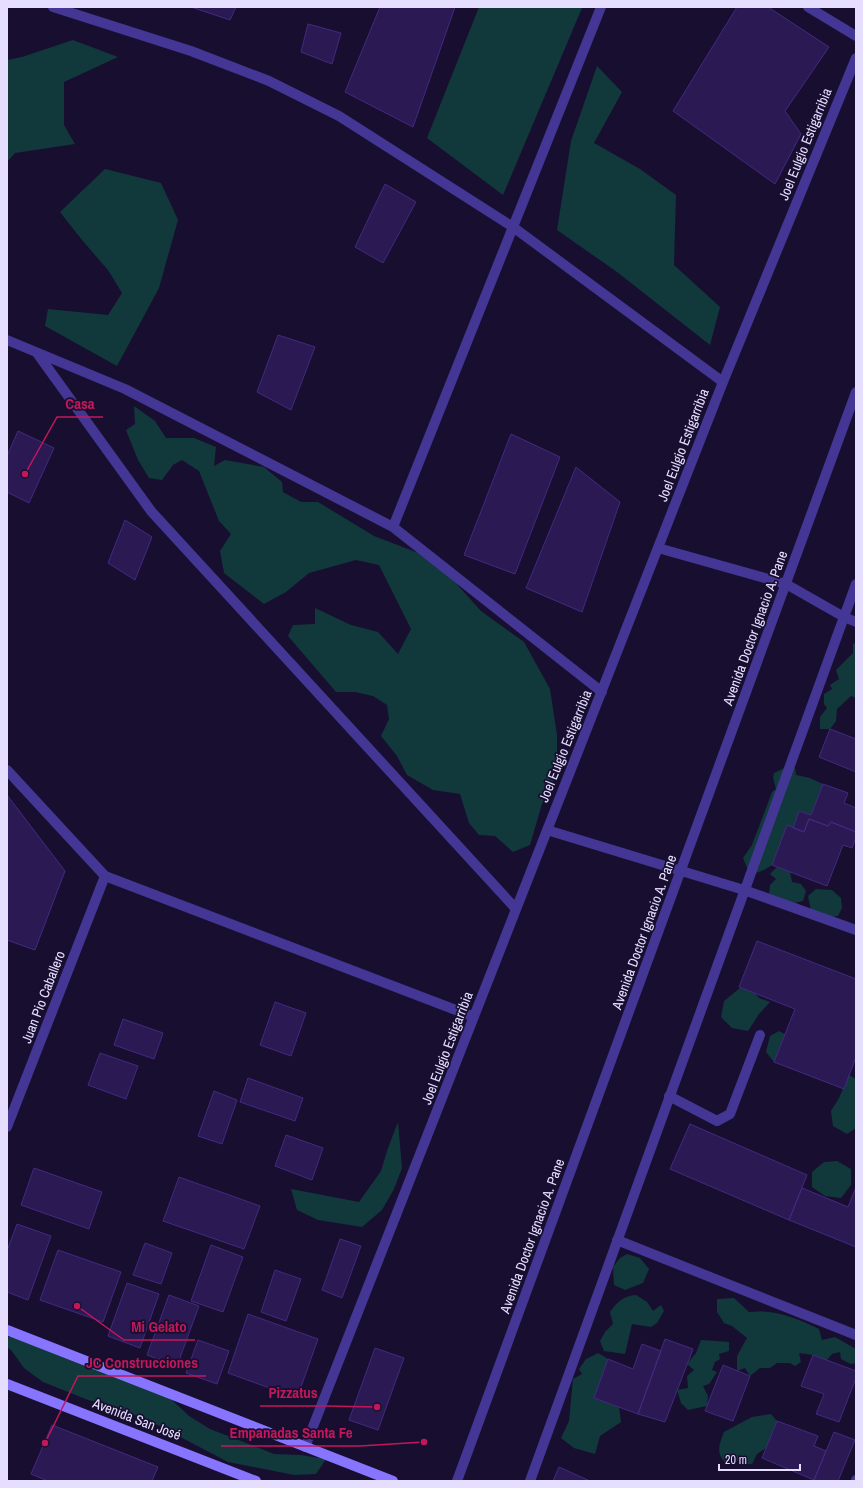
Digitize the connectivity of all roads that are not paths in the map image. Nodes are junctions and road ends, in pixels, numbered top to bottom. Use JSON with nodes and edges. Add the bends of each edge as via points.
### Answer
{"nodes":[{"id":1,"x":53,"y":7,"type":"edge"},
{"id":2,"x":601,"y":7,"type":"edge"},
{"id":3,"x":808,"y":7,"type":"edge"},
{"id":4,"x":856,"y":36,"type":"edge"},
{"id":5,"x":856,"y":58,"type":"edge"},
{"id":6,"x":513,"y":227,"type":"junction"},
{"id":7,"x":7,"y":340,"type":"edge"},
{"id":8,"x":37,"y":353,"type":"junction"},
{"id":9,"x":723,"y":382,"type":"junction"},
{"id":10,"x":856,"y":392,"type":"edge"},
{"id":11,"x":393,"y":527,"type":"junction"},
{"id":12,"x":658,"y":548,"type":"junction"},
{"id":13,"x":786,"y":584,"type":"junction"},
{"id":14,"x":856,"y":584,"type":"edge"},
{"id":15,"x":844,"y":617,"type":"junction"},
{"id":16,"x":856,"y":622,"type":"edge"},
{"id":17,"x":602,"y":692,"type":"junction"},
{"id":18,"x":7,"y":770,"type":"edge"},
{"id":19,"x":547,"y":830,"type":"junction"},
{"id":20,"x":681,"y":870,"type":"junction"},
{"id":21,"x":105,"y":876,"type":"junction"},
{"id":22,"x":744,"y":890,"type":"junction"},
{"id":23,"x":516,"y":909,"type":"junction"},
{"id":24,"x":856,"y":930,"type":"edge"},
{"id":25,"x":474,"y":1017,"type":"junction"},
{"id":26,"x":760,"y":1035,"type":"dead end"},
{"id":27,"x":669,"y":1096,"type":"junction"},
{"id":28,"x":7,"y":1127,"type":"edge"},
{"id":29,"x":617,"y":1240,"type":"junction"},
{"id":30,"x":7,"y":1330,"type":"edge"},
{"id":31,"x":856,"y":1335,"type":"edge"},
{"id":32,"x":7,"y":1384,"type":"edge"},
{"id":33,"x":305,"y":1447,"type":"junction"},
{"id":34,"x":256,"y":1481,"type":"edge"},
{"id":35,"x":393,"y":1481,"type":"edge"},
{"id":36,"x":457,"y":1481,"type":"edge"},
{"id":37,"x":530,"y":1481,"type":"edge"}],
"edges":[{"from":1,"to":6,"type":"street","via":[[191,51],[269,81],[339,116]]},
{"from":2,"to":6,"type":"street"},
{"from":3,"to":4,"type":"street"},
{"from":5,"to":9,"type":"street","name":"Joel Eulgio Estigarribia"},
{"from":6,"to":9,"type":"street"},
{"from":6,"to":11,"type":"street"},
{"from":7,"to":8,"type":"street"},
{"from":8,"to":11,"type":"street","via":[[125,389]]},
{"from":8,"to":23,"type":"street","via":[[151,511]]},
{"from":9,"to":12,"type":"street","name":"Joel Eulgio Estigarribia"},
{"from":10,"to":13,"type":"street","name":"Avenida Doctor Ignacio A. Pane"},
{"from":11,"to":17,"type":"street"},
{"from":12,"to":13,"type":"street"},
{"from":12,"to":17,"type":"street","name":"Joel Eulgio Estigarribia"},
{"from":13,"to":15,"type":"street"},
{"from":13,"to":20,"type":"street","name":"Avenida Doctor Ignacio A. Pane"},
{"from":14,"to":15,"type":"street"},
{"from":15,"to":16,"type":"street"},
{"from":15,"to":22,"type":"street"},
{"from":17,"to":19,"type":"street","name":"Joel Eulgio Estigarribia"},
{"from":18,"to":21,"type":"street"},
{"from":19,"to":20,"type":"street"},
{"from":19,"to":23,"type":"street","name":"Joel Eulgio Estigarribia"},
{"from":20,"to":22,"type":"street"},
{"from":20,"to":36,"type":"street","name":"Avenida Doctor Ignacio A. Pane"},
{"from":21,"to":25,"type":"street"},
{"from":21,"to":28,"type":"street","name":"Juan Pio Caballero"},
{"from":22,"to":24,"type":"street"},
{"from":22,"to":27,"type":"street"},
{"from":23,"to":25,"type":"street","name":"Joel Eulgio Estigarribia"},
{"from":25,"to":33,"type":"street","name":"Joel Eulgio Estigarribia"},
{"from":26,"to":27,"type":"street","via":[[730,1114],[717,1121]]},
{"from":27,"to":29,"type":"street"},
{"from":29,"to":31,"type":"street"},
{"from":29,"to":37,"type":"street"},
{"from":30,"to":33,"type":"street"},
{"from":32,"to":34,"type":"street","name":"Avenida San José"},
{"from":33,"to":35,"type":"street"}]}
